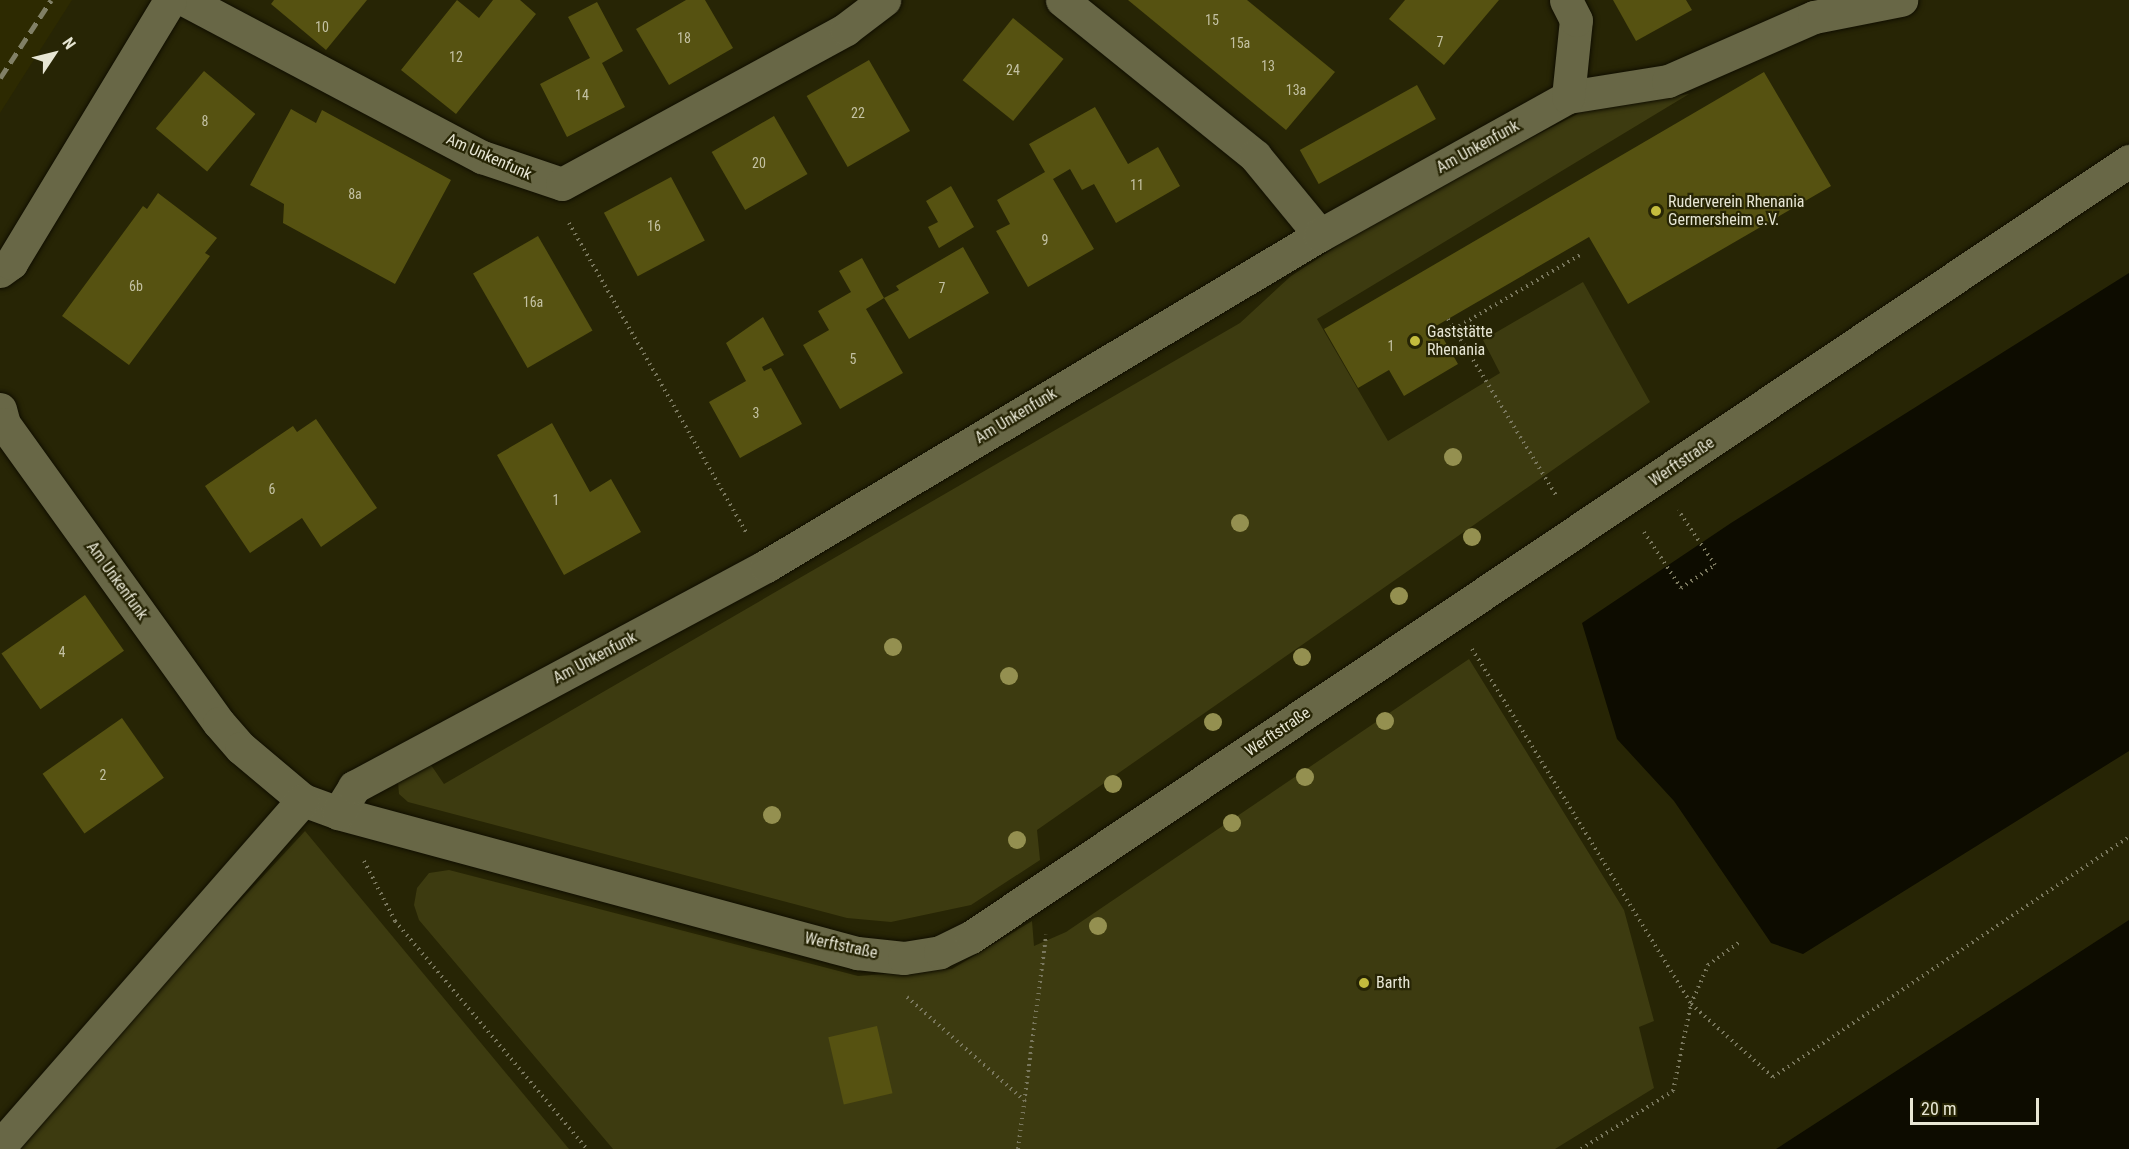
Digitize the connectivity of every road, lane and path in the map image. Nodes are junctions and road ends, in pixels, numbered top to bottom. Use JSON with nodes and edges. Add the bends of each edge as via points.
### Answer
{"nodes":[{"id":1,"x":170,"y":0,"type":"edge"},
{"id":2,"x":185,"y":0,"type":"edge"},
{"id":3,"x":884,"y":0,"type":"edge"},
{"id":4,"x":1062,"y":0,"type":"edge"},
{"id":5,"x":1901,"y":0,"type":"edge"},
{"id":6,"x":1571,"y":10,"type":"edge"},
{"id":7,"x":1568,"y":97,"type":"junction"},
{"id":8,"x":2129,"y":161,"type":"edge"},
{"id":9,"x":562,"y":184,"type":"junction"},
{"id":10,"x":1320,"y":235,"type":"junction"},
{"id":11,"x":1582,"y":254,"type":"dead end"},
{"id":12,"x":0,"y":270,"type":"edge"},
{"id":13,"x":1448,"y":319,"type":"dead end"},
{"id":14,"x":1454,"y":329,"type":"junction"},
{"id":15,"x":0,"y":409,"type":"edge"},
{"id":16,"x":1676,"y":506,"type":"dead end"},
{"id":17,"x":1641,"y":528,"type":"dead end"},
{"id":18,"x":1578,"y":532,"type":"junction"},
{"id":19,"x":766,"y":566,"type":"junction"},
{"id":20,"x":1452,"y":617,"type":"junction"},
{"id":21,"x":303,"y":800,"type":"junction"},
{"id":22,"x":338,"y":813,"type":"junction"},
{"id":23,"x":2129,"y":837,"type":"edge"},
{"id":24,"x":1035,"y":894,"type":"junction"},
{"id":25,"x":1741,"y":941,"type":"dead end"},
{"id":26,"x":901,"y":992,"type":"dead end"},
{"id":27,"x":1691,"y":1004,"type":"junction"},
{"id":28,"x":1025,"y":1101,"type":"junction"},
{"id":29,"x":0,"y":1146,"type":"edge"},
{"id":30,"x":587,"y":1149,"type":"edge"},
{"id":31,"x":1018,"y":1149,"type":"edge"},
{"id":32,"x":1581,"y":1149,"type":"edge"}],
"edges":[{"from":1,"to":12,"type":"street","via":[[11,263]]},
{"from":2,"to":9,"type":"street","name":"Am Unkenfunk","via":[[482,157]]},
{"from":3,"to":9,"type":"street","via":[[846,29]]},
{"from":4,"to":10,"type":"street","via":[[1255,156]]},
{"from":5,"to":7,"type":"street","via":[[1814,17],[1668,81]]},
{"from":6,"to":7,"type":"street"},
{"from":7,"to":10,"type":"street","name":"Am Unkenfunk"},
{"from":8,"to":18,"type":"street","name":"Werftstraße"},
{"from":9,"to":19,"type":"path","via":[[560,208]]},
{"from":10,"to":19,"type":"street","name":"Am Unkenfunk"},
{"from":11,"to":14,"type":"path"},
{"from":13,"to":14,"type":"path"},
{"from":14,"to":18,"type":"path"},
{"from":15,"to":21,"type":"street","name":"Am Unkenfunk","via":[[4,424],[219,723],[241,748]]},
{"from":16,"to":17,"type":"path","via":[[1715,565],[1681,588]]},
{"from":18,"to":20,"type":"street","name":"Werftstraße"},
{"from":19,"to":22,"type":"street","name":"Am Unkenfunk","via":[[354,787]]},
{"from":20,"to":24,"type":"street","name":"Werftstraße"},
{"from":20,"to":27,"type":"path"},
{"from":21,"to":22,"type":"street","name":"Am Unkenfunk"},
{"from":21,"to":29,"type":"street"},
{"from":22,"to":24,"type":"street","name":"Werftstraße","via":[[869,954],[904,958],[940,952],[972,937]]},
{"from":22,"to":30,"type":"path","via":[[395,921]]},
{"from":23,"to":27,"type":"path","via":[[1773,1077]]},
{"from":24,"to":28,"type":"path","via":[[1048,923]]},
{"from":25,"to":27,"type":"path","via":[[1708,965]]},
{"from":26,"to":28,"type":"path"},
{"from":27,"to":32,"type":"path","via":[[1672,1091]]},
{"from":28,"to":31,"type":"path"}]}
